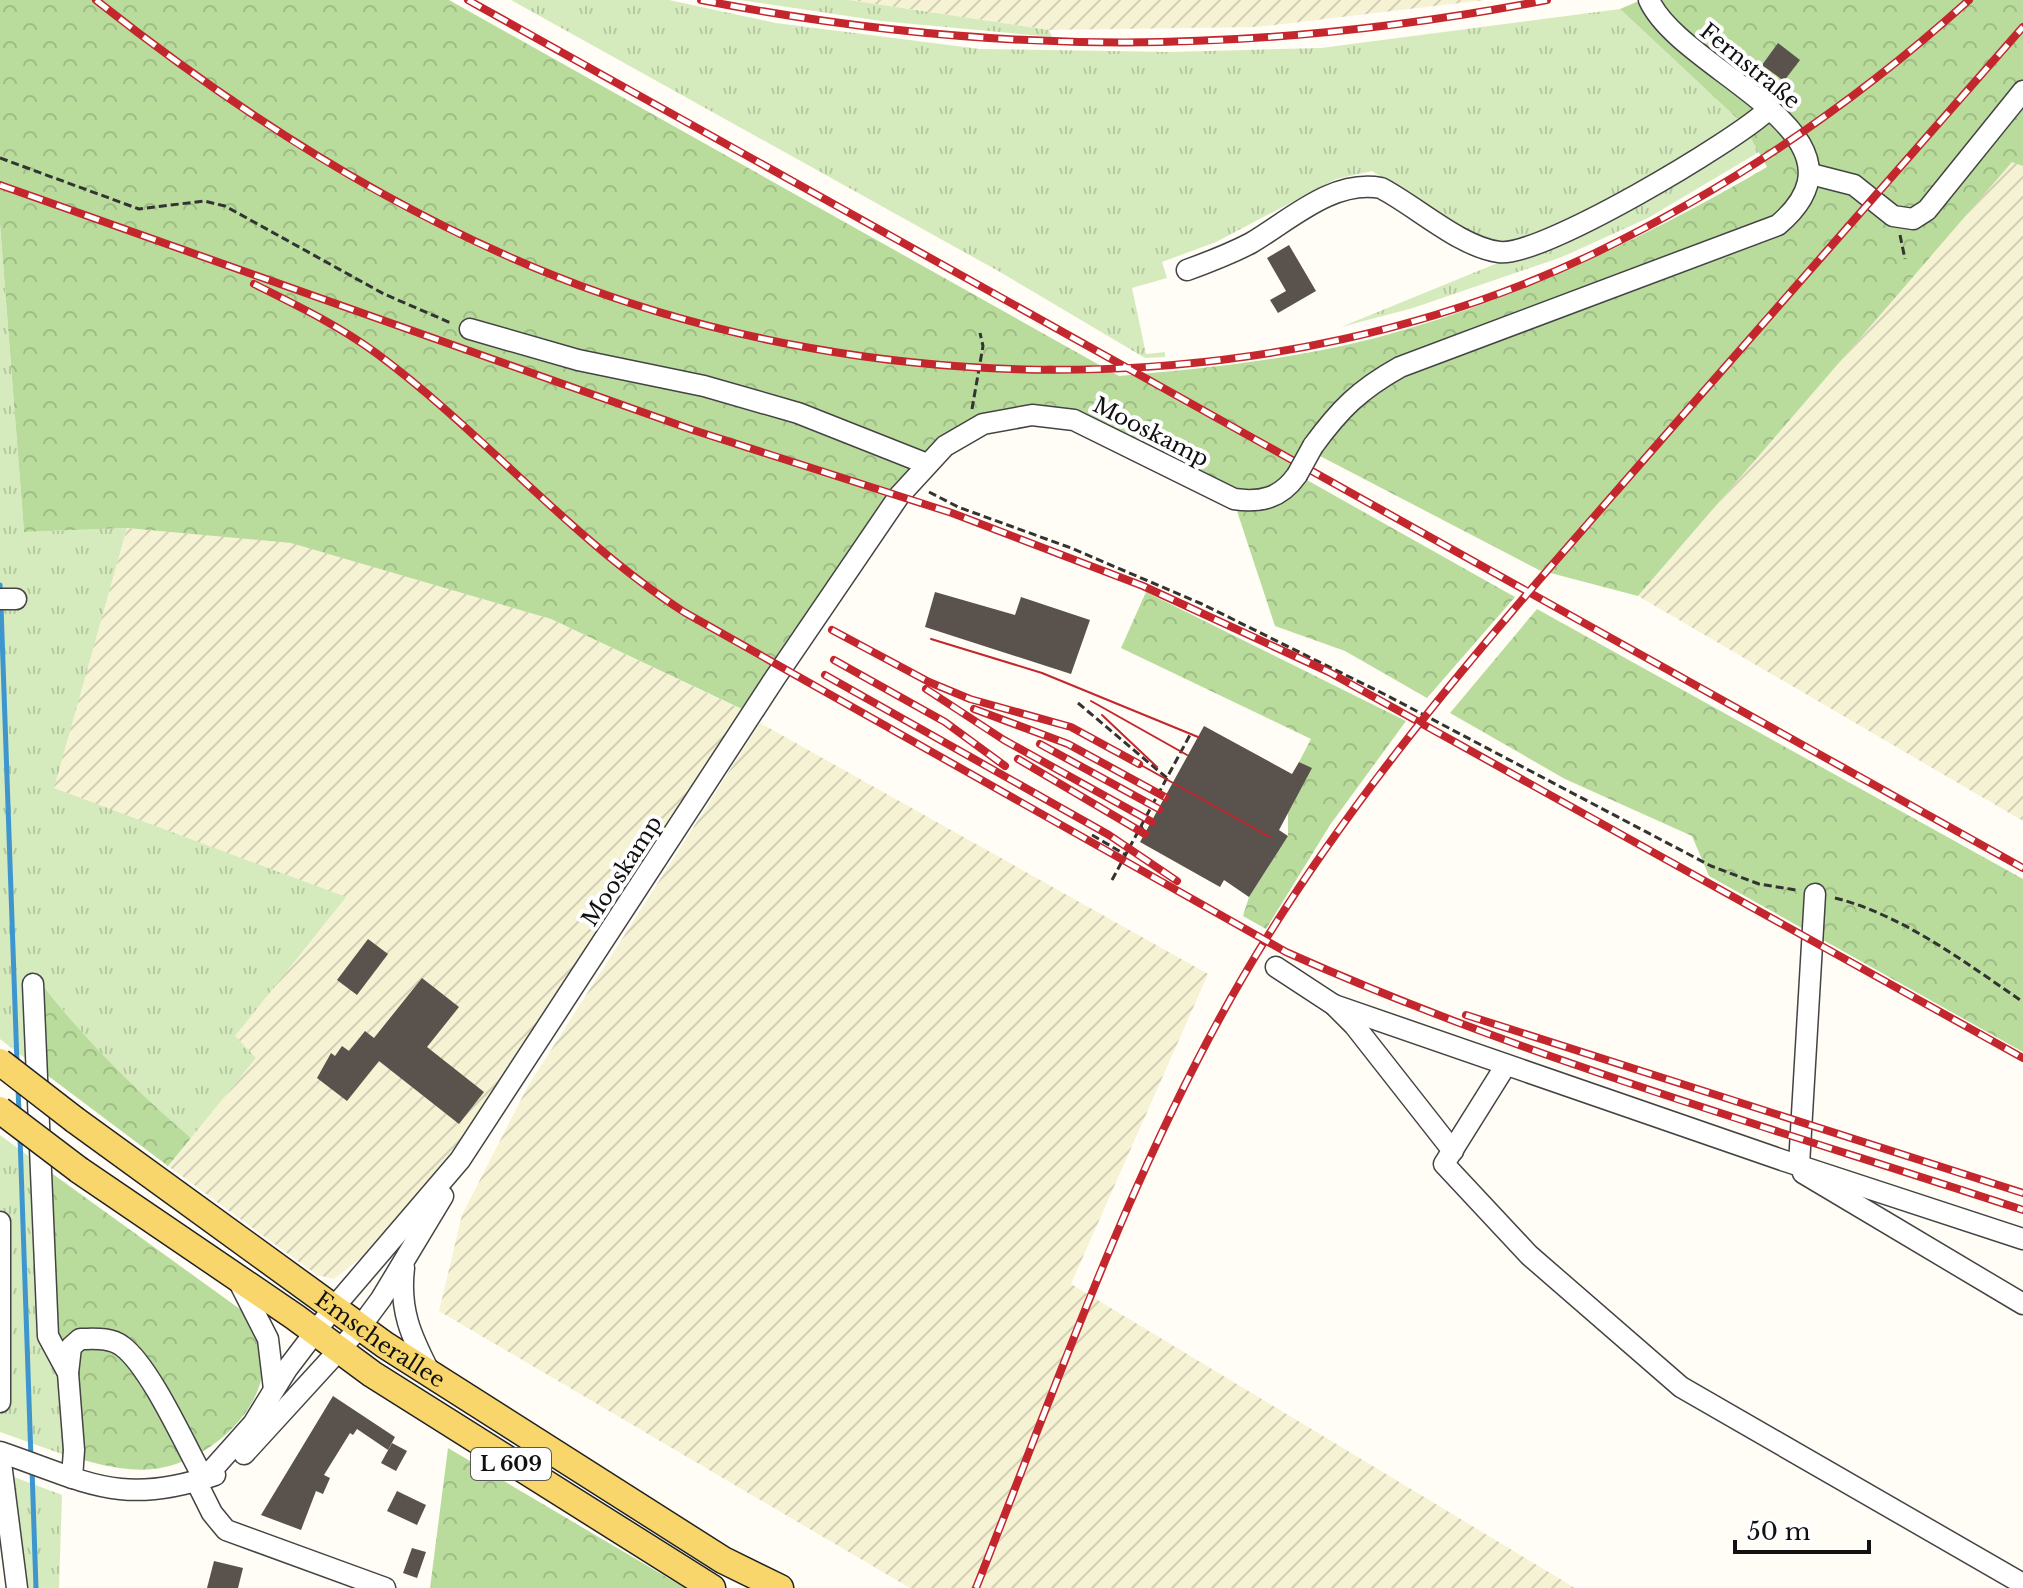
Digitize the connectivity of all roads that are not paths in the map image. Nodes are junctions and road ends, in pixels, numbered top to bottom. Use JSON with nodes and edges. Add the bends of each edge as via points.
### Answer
{"nodes":[{"id":1,"x":1649,"y":0,"type":"edge"},
{"id":2,"x":2023,"y":91,"type":"edge"},
{"id":3,"x":1769,"y":109,"type":"junction"},
{"id":4,"x":1811,"y":174,"type":"junction"},
{"id":5,"x":1187,"y":270,"type":"dead end"},
{"id":6,"x":470,"y":329,"type":"road end"},
{"id":7,"x":927,"y":464,"type":"junction"},
{"id":8,"x":1815,"y":894,"type":"road end"},
{"id":9,"x":1276,"y":967,"type":"dead end"},
{"id":10,"x":33,"y":984,"type":"dead end"},
{"id":11,"x":1334,"y":1005,"type":"junction"},
{"id":12,"x":0,"y":1062,"type":"edge"},
{"id":13,"x":1506,"y":1065,"type":"junction"},
{"id":14,"x":0,"y":1110,"type":"edge"},
{"id":15,"x":1453,"y":1151,"type":"junction"},
{"id":16,"x":1792,"y":1163,"type":"junction"},
{"id":17,"x":455,"y":1167,"type":"junction"},
{"id":18,"x":0,"y":1222,"type":"edge"},
{"id":19,"x":2023,"y":1239,"type":"edge"},
{"id":20,"x":405,"y":1262,"type":"junction"},
{"id":21,"x":235,"y":1275,"type":"junction"},
{"id":22,"x":2023,"y":1304,"type":"edge"},
{"id":23,"x":335,"y":1306,"type":"junction"},
{"id":24,"x":361,"y":1326,"type":"junction"},
{"id":25,"x":315,"y":1332,"type":"junction"},
{"id":26,"x":340,"y":1350,"type":"junction"},
{"id":27,"x":68,"y":1373,"type":"junction"},
{"id":28,"x":430,"y":1373,"type":"junction"},
{"id":29,"x":274,"y":1389,"type":"junction"},
{"id":30,"x":0,"y":1402,"type":"edge"},
{"id":31,"x":5,"y":1455,"type":"edge"},
{"id":32,"x":69,"y":1477,"type":"junction"},
{"id":33,"x":200,"y":1481,"type":"junction"},
{"id":34,"x":2023,"y":1584,"type":"edge"},
{"id":35,"x":17,"y":1588,"type":"edge"},
{"id":36,"x":385,"y":1588,"type":"edge"},
{"id":37,"x":712,"y":1588,"type":"edge"},
{"id":38,"x":780,"y":1588,"type":"edge"}],
"edges":[{"from":1,"to":3,"type":"street","name":"Fernstraße","via":[[1678,39]]},
{"from":2,"to":4,"type":"street","via":[[1927,210],[1913,219],[1893,216],[1854,185]]},
{"from":3,"to":4,"type":"street","name":"Fernstraße","via":[[1800,141]]},
{"from":3,"to":5,"type":"street","via":[[1717,149],[1616,206],[1501,253],[1475,244],[1381,188],[1364,184],[1334,193],[1248,244]]},
{"from":4,"to":7,"type":"street","name":"Mooskamp","bridge":true,"via":[[1803,199],[1778,225],[1400,367],[1366,386],[1274,497],[1234,499],[1074,420],[1032,415],[983,424],[945,446]]},
{"from":6,"to":7,"type":"street","via":[[784,409]]},
{"from":7,"to":17,"type":"street","name":"Mooskamp","via":[[775,678]]},
{"from":8,"to":16,"type":"street"},
{"from":9,"to":11,"type":"street"},
{"from":10,"to":27,"type":"street","via":[[48,1336]]},
{"from":11,"to":13,"type":"street"},
{"from":11,"to":15,"type":"street"},
{"from":12,"to":23,"type":"main road","name":"Emscherallee","number":"L 609","bridge":true},
{"from":13,"to":15,"type":"street"},
{"from":13,"to":16,"type":"street"},
{"from":14,"to":21,"type":"main road","name":"Emscherallee","number":"L 609","bridge":true},
{"from":15,"to":34,"type":"street","via":[[1444,1164],[1529,1255],[1681,1387]]},
{"from":16,"to":19,"type":"street"},
{"from":16,"to":22,"type":"street","via":[[1823,1187]]},
{"from":17,"to":20,"type":"street","name":"Mooskamp"},
{"from":17,"to":23,"type":"street","name":"Mooskamp"},
{"from":18,"to":30,"type":"street"},
{"from":20,"to":24,"type":"street","name":"Mooskamp"},
{"from":20,"to":28,"type":"street","via":[[402,1309]]},
{"from":21,"to":25,"type":"main road","name":"Emscherallee","number":"L 609"},
{"from":21,"to":29,"type":"street","via":[[268,1339]]},
{"from":23,"to":24,"type":"main road","name":"Emscherallee","number":"L 609"},
{"from":23,"to":25,"type":"street","name":"Mooskamp"},
{"from":24,"to":26,"type":"street","name":"Mooskamp"},
{"from":24,"to":28,"type":"main road","name":"Emscherallee","number":"L 609"},
{"from":25,"to":26,"type":"main road","name":"Emscherallee","number":"L 609"},
{"from":25,"to":29,"type":"street","name":"Mooskamp"},
{"from":26,"to":33,"type":"street","name":"Mooskamp","via":[[250,1449],[221,1473]]},
{"from":26,"to":37,"type":"main road","name":"Emscherallee","number":"L 609"},
{"from":27,"to":32,"type":"street","via":[[74,1450]]},
{"from":27,"to":33,"type":"street","via":[[71,1347],[80,1339],[105,1339],[122,1346],[159,1397]]},
{"from":28,"to":38,"type":"main road","name":"Emscherallee","number":"L 609","via":[[723,1560]]},
{"from":29,"to":33,"type":"street","name":"Mooskamp","via":[[239,1443]]},
{"from":31,"to":32,"type":"street","name":"Mooskamp"},
{"from":31,"to":35,"type":"street"},
{"from":32,"to":33,"type":"street","name":"Mooskamp","via":[[129,1492]]},
{"from":33,"to":36,"type":"street","via":[[212,1513],[226,1530]]}]}
